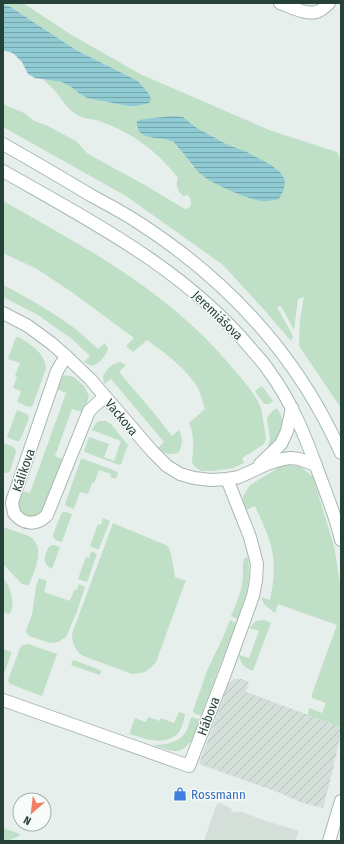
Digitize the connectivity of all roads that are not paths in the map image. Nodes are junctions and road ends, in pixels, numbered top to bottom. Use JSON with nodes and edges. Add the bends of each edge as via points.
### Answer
{"nodes":[{"id":1,"x":280,"y":3,"type":"edge"},
{"id":2,"x":329,"y":3,"type":"edge"},
{"id":3,"x":3,"y":144,"type":"edge"},
{"id":4,"x":3,"y":171,"type":"edge"},
{"id":5,"x":3,"y":313,"type":"edge"},
{"id":6,"x":66,"y":356,"type":"junction"},
{"id":7,"x":105,"y":396,"type":"junction"},
{"id":8,"x":292,"y":408,"type":"junction"},
{"id":9,"x":341,"y":453,"type":"edge"},
{"id":10,"x":316,"y":465,"type":"junction"},
{"id":11,"x":255,"y":469,"type":"junction"},
{"id":12,"x":227,"y":479,"type":"junction"},
{"id":13,"x":341,"y":540,"type":"edge"},
{"id":14,"x":3,"y":700,"type":"edge"},
{"id":15,"x":341,"y":801,"type":"edge"},
{"id":16,"x":329,"y":841,"type":"edge"}],
"edges":[{"from":1,"to":2,"type":"street","via":[[314,13],[323,10]]},
{"from":3,"to":9,"type":"street","name":"Jeremiášova","via":[[136,221],[184,254],[226,290],[264,330],[293,367],[320,410]]},
{"from":4,"to":8,"type":"street","name":"Jeremiášova","via":[[146,255],[186,284],[230,324],[248,345],[269,370]]},
{"from":5,"to":6,"type":"street","name":"Vackova","via":[[28,326]]},
{"from":6,"to":7,"type":"street","name":"Vackova"},
{"from":6,"to":7,"type":"street","name":"Kálikova","via":[[57,371],[13,499],[14,513],[21,520],[31,523],[41,521],[47,515],[89,411]]},
{"from":7,"to":12,"type":"street","name":"Vackova","via":[[167,466],[180,474],[194,478]]},
{"from":8,"to":10,"type":"street","name":"Jeremiášova"},
{"from":8,"to":11,"type":"street","name":"Vackova","via":[[281,444]]},
{"from":10,"to":11,"type":"street","name":"Vackova","via":[[299,459],[283,458]]},
{"from":10,"to":13,"type":"street","name":"Jeremiášova"},
{"from":11,"to":12,"type":"street","name":"Vackova","via":[[239,477]]},
{"from":12,"to":14,"type":"street","name":"Hábova","via":[[250,537],[257,564],[256,580],[253,596],[189,766]]},
{"from":15,"to":16,"type":"street"}]}
